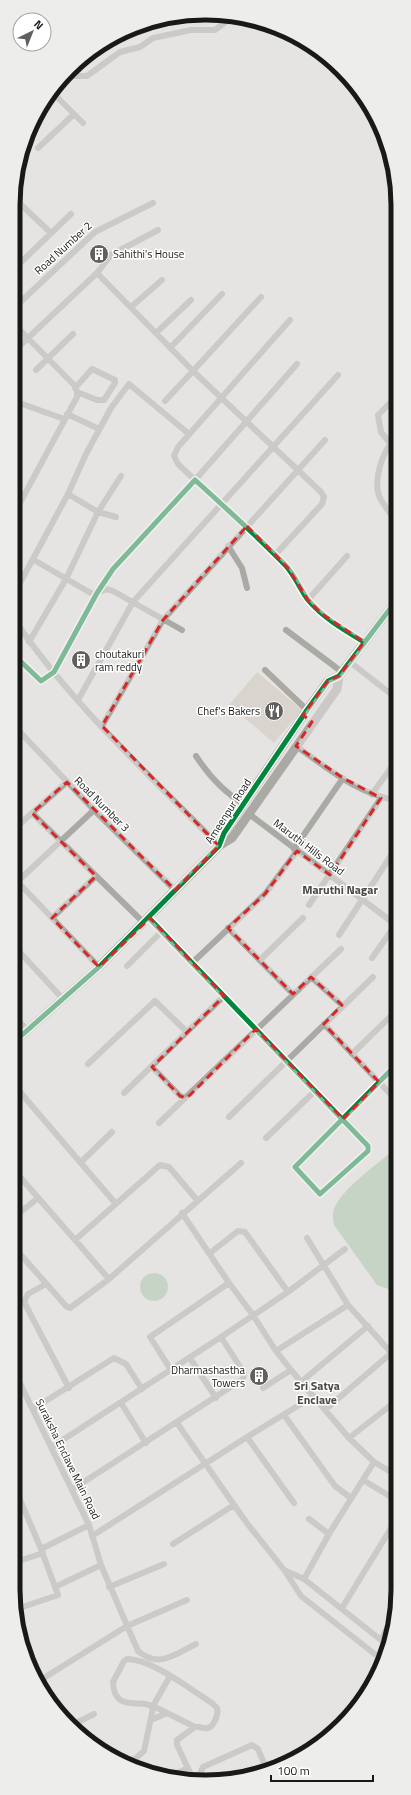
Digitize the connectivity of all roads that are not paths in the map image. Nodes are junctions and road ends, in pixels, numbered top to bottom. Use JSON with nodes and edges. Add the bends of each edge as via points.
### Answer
{"nodes":[{"id":1,"x":227,"y":21,"type":"edge"},
{"id":2,"x":72,"y":76,"type":"edge"},
{"id":3,"x":55,"y":97,"type":"edge"},
{"id":4,"x":74,"y":114,"type":"junction"},
{"id":5,"x":83,"y":123,"type":"dead end"},
{"id":6,"x":38,"y":148,"type":"dead end"},
{"id":7,"x":153,"y":203,"type":"dead end"},
{"id":8,"x":20,"y":204,"type":"edge"},
{"id":9,"x":71,"y":214,"type":"dead end"},
{"id":10,"x":158,"y":230,"type":"dead end"},
{"id":11,"x":51,"y":234,"type":"junction"},
{"id":12,"x":20,"y":263,"type":"edge"},
{"id":13,"x":97,"y":272,"type":"junction"},
{"id":14,"x":162,"y":280,"type":"dead end"},
{"id":15,"x":222,"y":294,"type":"dead end"},
{"id":16,"x":261,"y":297,"type":"dead end"},
{"id":17,"x":192,"y":300,"type":"dead end"},
{"id":18,"x":20,"y":301,"type":"edge"},
{"id":19,"x":131,"y":307,"type":"junction"},
{"id":20,"x":290,"y":320,"type":"dead end"},
{"id":21,"x":20,"y":331,"type":"edge"},
{"id":22,"x":157,"y":332,"type":"junction"},
{"id":23,"x":73,"y":334,"type":"dead end"},
{"id":24,"x":27,"y":338,"type":"junction"},
{"id":25,"x":20,"y":345,"type":"edge"},
{"id":26,"x":170,"y":348,"type":"junction"},
{"id":27,"x":47,"y":359,"type":"junction"},
{"id":28,"x":297,"y":364,"type":"dead end"},
{"id":29,"x":36,"y":370,"type":"dead end"},
{"id":30,"x":193,"y":371,"type":"junction"},
{"id":31,"x":338,"y":375,"type":"dead end"},
{"id":32,"x":76,"y":390,"type":"junction"},
{"id":33,"x":221,"y":398,"type":"junction"},
{"id":34,"x":165,"y":401,"type":"dead end"},
{"id":35,"x":391,"y":402,"type":"edge"},
{"id":36,"x":20,"y":403,"type":"edge"},
{"id":37,"x":66,"y":416,"type":"junction"},
{"id":38,"x":246,"y":422,"type":"junction"},
{"id":39,"x":99,"y":429,"type":"junction"},
{"id":40,"x":189,"y":434,"type":"junction"},
{"id":41,"x":325,"y":440,"type":"dead end"},
{"id":42,"x":390,"y":443,"type":"joint"},
{"id":43,"x":274,"y":447,"type":"junction"},
{"id":44,"x":298,"y":469,"type":"junction"},
{"id":45,"x":121,"y":476,"type":"dead end"},
{"id":46,"x":194,"y":480,"type":"junction"},
{"id":47,"x":68,"y":494,"type":"junction"},
{"id":48,"x":20,"y":503,"type":"edge"},
{"id":49,"x":222,"y":504,"type":"junction"},
{"id":50,"x":98,"y":512,"type":"junction"},
{"id":51,"x":391,"y":516,"type":"edge"},
{"id":52,"x":116,"y":517,"type":"dead end"},
{"id":53,"x":247,"y":526,"type":"junction"},
{"id":54,"x":228,"y":546,"type":"junction"},
{"id":55,"x":275,"y":555,"type":"junction"},
{"id":56,"x":347,"y":556,"type":"dead end"},
{"id":57,"x":34,"y":560,"type":"junction"},
{"id":58,"x":66,"y":579,"type":"junction"},
{"id":59,"x":20,"y":584,"type":"edge"},
{"id":60,"x":247,"y":588,"type":"dead end"},
{"id":61,"x":97,"y":593,"type":"junction"},
{"id":62,"x":308,"y":600,"type":"junction"},
{"id":63,"x":133,"y":602,"type":"junction"},
{"id":64,"x":391,"y":608,"type":"edge"},
{"id":65,"x":163,"y":620,"type":"junction"},
{"id":66,"x":20,"y":628,"type":"edge"},
{"id":67,"x":182,"y":630,"type":"dead end"},
{"id":68,"x":286,"y":630,"type":"dead end"},
{"id":69,"x":29,"y":642,"type":"junction"},
{"id":70,"x":364,"y":642,"type":"junction"},
{"id":71,"x":20,"y":661,"type":"edge"},
{"id":72,"x":350,"y":662,"type":"junction"},
{"id":73,"x":265,"y":670,"type":"dead end"},
{"id":74,"x":54,"y":672,"type":"junction"},
{"id":75,"x":341,"y":674,"type":"junction"},
{"id":76,"x":391,"y":694,"type":"edge"},
{"id":77,"x":78,"y":700,"type":"junction"},
{"id":78,"x":305,"y":713,"type":"junction"},
{"id":79,"x":312,"y":722,"type":"junction"},
{"id":80,"x":102,"y":726,"type":"junction"},
{"id":81,"x":20,"y":732,"type":"edge"},
{"id":82,"x":296,"y":746,"type":"junction"},
{"id":83,"x":196,"y":756,"type":"dead end"},
{"id":84,"x":391,"y":768,"type":"edge"},
{"id":85,"x":343,"y":778,"type":"junction"},
{"id":86,"x":67,"y":782,"type":"junction"},
{"id":87,"x":372,"y":794,"type":"junction"},
{"id":88,"x":381,"y":798,"type":"junction"},
{"id":89,"x":391,"y":799,"type":"edge"},
{"id":90,"x":244,"y":804,"type":"junction"},
{"id":91,"x":94,"y":810,"type":"junction"},
{"id":92,"x":32,"y":813,"type":"junction"},
{"id":93,"x":249,"y":814,"type":"junction"},
{"id":94,"x":20,"y":824,"type":"edge"},
{"id":95,"x":60,"y":841,"type":"junction"},
{"id":96,"x":219,"y":846,"type":"junction"},
{"id":97,"x":296,"y":850,"type":"junction"},
{"id":98,"x":391,"y":856,"type":"edge"},
{"id":99,"x":330,"y":875,"type":"junction"},
{"id":100,"x":20,"y":876,"type":"edge"},
{"id":101,"x":96,"y":876,"type":"junction"},
{"id":102,"x":20,"y":884,"type":"edge"},
{"id":103,"x":175,"y":890,"type":"junction"},
{"id":104,"x":362,"y":899,"type":"junction"},
{"id":105,"x":309,"y":905,"type":"dead end"},
{"id":106,"x":52,"y":918,"type":"junction"},
{"id":107,"x":303,"y":918,"type":"dead end"},
{"id":108,"x":391,"y":920,"type":"edge"},
{"id":109,"x":147,"y":921,"type":"junction"},
{"id":110,"x":228,"y":928,"type":"junction"},
{"id":111,"x":162,"y":931,"type":"junction"},
{"id":112,"x":391,"y":931,"type":"edge"},
{"id":113,"x":339,"y":935,"type":"dead end"},
{"id":114,"x":341,"y":949,"type":"dead end"},
{"id":115,"x":20,"y":952,"type":"edge"},
{"id":116,"x":372,"y":958,"type":"dead end"},
{"id":117,"x":260,"y":960,"type":"junction"},
{"id":118,"x":192,"y":963,"type":"junction"},
{"id":119,"x":127,"y":966,"type":"dead end"},
{"id":120,"x":99,"y":967,"type":"junction"},
{"id":121,"x":311,"y":977,"type":"junction"},
{"id":122,"x":373,"y":977,"type":"dead end"},
{"id":123,"x":293,"y":994,"type":"junction"},
{"id":124,"x":224,"y":996,"type":"junction"},
{"id":125,"x":63,"y":999,"type":"junction"},
{"id":126,"x":342,"y":1005,"type":"junction"},
{"id":127,"x":391,"y":1016,"type":"edge"},
{"id":128,"x":20,"y":1022,"type":"edge"},
{"id":129,"x":324,"y":1024,"type":"junction"},
{"id":130,"x":256,"y":1029,"type":"junction"},
{"id":131,"x":27,"y":1030,"type":"junction"},
{"id":132,"x":187,"y":1032,"type":"junction"},
{"id":133,"x":20,"y":1036,"type":"edge"},
{"id":134,"x":352,"y":1054,"type":"junction"},
{"id":135,"x":287,"y":1061,"type":"junction"},
{"id":136,"x":88,"y":1064,"type":"dead end"},
{"id":137,"x":152,"y":1067,"type":"junction"},
{"id":138,"x":391,"y":1071,"type":"edge"},
{"id":139,"x":379,"y":1082,"type":"junction"},
{"id":140,"x":316,"y":1091,"type":"junction"},
{"id":141,"x":20,"y":1092,"type":"edge"},
{"id":142,"x":124,"y":1093,"type":"dead end"},
{"id":143,"x":391,"y":1095,"type":"edge"},
{"id":144,"x":185,"y":1098,"type":"junction"},
{"id":145,"x":229,"y":1117,"type":"dead end"},
{"id":146,"x":343,"y":1120,"type":"junction"},
{"id":147,"x":160,"y":1123,"type":"dead end"},
{"id":148,"x":112,"y":1132,"type":"dead end"},
{"id":149,"x":266,"y":1138,"type":"dead end"},
{"id":150,"x":80,"y":1162,"type":"junction"},
{"id":151,"x":241,"y":1163,"type":"dead end"},
{"id":152,"x":20,"y":1177,"type":"edge"},
{"id":153,"x":38,"y":1198,"type":"junction"},
{"id":154,"x":197,"y":1200,"type":"junction"},
{"id":155,"x":116,"y":1204,"type":"junction"},
{"id":156,"x":20,"y":1212,"type":"edge"},
{"id":157,"x":182,"y":1213,"type":"junction"},
{"id":158,"x":307,"y":1238,"type":"dead end"},
{"id":159,"x":75,"y":1240,"type":"junction"},
{"id":160,"x":345,"y":1249,"type":"dead end"},
{"id":161,"x":210,"y":1253,"type":"junction"},
{"id":162,"x":20,"y":1254,"type":"edge"},
{"id":163,"x":323,"y":1264,"type":"junction"},
{"id":164,"x":109,"y":1279,"type":"junction"},
{"id":165,"x":229,"y":1283,"type":"junction"},
{"id":166,"x":46,"y":1284,"type":"junction"},
{"id":167,"x":288,"y":1292,"type":"junction"},
{"id":168,"x":20,"y":1300,"type":"edge"},
{"id":169,"x":24,"y":1302,"type":"junction"},
{"id":170,"x":348,"y":1305,"type":"junction"},
{"id":171,"x":253,"y":1315,"type":"junction"},
{"id":172,"x":368,"y":1326,"type":"junction"},
{"id":173,"x":221,"y":1337,"type":"junction"},
{"id":174,"x":391,"y":1349,"type":"edge"},
{"id":175,"x":276,"y":1351,"type":"junction"},
{"id":176,"x":391,"y":1356,"type":"edge"},
{"id":177,"x":190,"y":1358,"type":"junction"},
{"id":178,"x":171,"y":1370,"type":"junction"},
{"id":179,"x":291,"y":1370,"type":"junction"},
{"id":180,"x":301,"y":1382,"type":"junction"},
{"id":181,"x":20,"y":1383,"type":"edge"},
{"id":182,"x":69,"y":1388,"type":"junction"},
{"id":183,"x":263,"y":1388,"type":"dead end"},
{"id":184,"x":142,"y":1390,"type":"junction"},
{"id":185,"x":314,"y":1396,"type":"junction"},
{"id":186,"x":216,"y":1398,"type":"junction"},
{"id":187,"x":121,"y":1403,"type":"junction"},
{"id":188,"x":391,"y":1405,"type":"edge"},
{"id":189,"x":33,"y":1408,"type":"junction"},
{"id":190,"x":326,"y":1409,"type":"junction"},
{"id":191,"x":284,"y":1415,"type":"junction"},
{"id":192,"x":176,"y":1423,"type":"junction"},
{"id":193,"x":247,"y":1436,"type":"junction"},
{"id":194,"x":349,"y":1438,"type":"junction"},
{"id":195,"x":146,"y":1443,"type":"junction"},
{"id":196,"x":52,"y":1446,"type":"junction"},
{"id":197,"x":374,"y":1462,"type":"junction"},
{"id":198,"x":204,"y":1464,"type":"junction"},
{"id":199,"x":391,"y":1472,"type":"edge"},
{"id":200,"x":363,"y":1480,"type":"junction"},
{"id":201,"x":73,"y":1489,"type":"junction"},
{"id":202,"x":391,"y":1497,"type":"edge"},
{"id":203,"x":351,"y":1498,"type":"junction"},
{"id":204,"x":20,"y":1499,"type":"edge"},
{"id":205,"x":294,"y":1503,"type":"dead end"},
{"id":206,"x":234,"y":1505,"type":"junction"},
{"id":207,"x":309,"y":1519,"type":"dead end"},
{"id":208,"x":89,"y":1525,"type":"junction"},
{"id":209,"x":391,"y":1528,"type":"edge"},
{"id":210,"x":329,"y":1534,"type":"junction"},
{"id":211,"x":92,"y":1536,"type":"junction"},
{"id":212,"x":173,"y":1544,"type":"dead end"},
{"id":213,"x":42,"y":1551,"type":"junction"},
{"id":214,"x":20,"y":1560,"type":"edge"},
{"id":215,"x":164,"y":1564,"type":"dead end"},
{"id":216,"x":101,"y":1566,"type":"junction"},
{"id":217,"x":285,"y":1571,"type":"junction"},
{"id":218,"x":304,"y":1579,"type":"junction"},
{"id":219,"x":109,"y":1586,"type":"junction"},
{"id":220,"x":55,"y":1587,"type":"junction"},
{"id":221,"x":187,"y":1600,"type":"dead end"},
{"id":222,"x":342,"y":1608,"type":"junction"},
{"id":223,"x":21,"y":1609,"type":"edge"},
{"id":224,"x":127,"y":1626,"type":"junction"},
{"id":225,"x":386,"y":1630,"type":"edge"},
{"id":226,"x":381,"y":1640,"type":"junction"},
{"id":227,"x":384,"y":1642,"type":"edge"},
{"id":228,"x":196,"y":1644,"type":"dead end"},
{"id":229,"x":378,"y":1656,"type":"edge"},
{"id":230,"x":159,"y":1661,"type":"junction"},
{"id":231,"x":155,"y":1668,"type":"junction"},
{"id":232,"x":170,"y":1676,"type":"junction"},
{"id":233,"x":43,"y":1679,"type":"edge"},
{"id":234,"x":153,"y":1706,"type":"junction"},
{"id":235,"x":166,"y":1713,"type":"junction"},
{"id":236,"x":94,"y":1714,"type":"dead end"},
{"id":237,"x":151,"y":1720,"type":"junction"},
{"id":238,"x":76,"y":1723,"type":"edge"},
{"id":239,"x":195,"y":1727,"type":"junction"},
{"id":240,"x":136,"y":1758,"type":"junction"},
{"id":241,"x":132,"y":1760,"type":"edge"},
{"id":242,"x":137,"y":1762,"type":"edge"},
{"id":243,"x":265,"y":1765,"type":"edge"},
{"id":244,"x":188,"y":1768,"type":"junction"},
{"id":245,"x":178,"y":1773,"type":"edge"},
{"id":246,"x":191,"y":1775,"type":"edge"},
{"id":247,"x":203,"y":1775,"type":"edge"}],
"edges":[{"from":1,"to":2,"type":"street","via":[[215,30],[190,30],[153,38],[140,47],[120,52],[87,76]]},
{"from":3,"to":4,"type":"street"},
{"from":4,"to":5,"type":"street"},
{"from":4,"to":6,"type":"street"},
{"from":7,"to":18,"type":"street","name":"Road Number 2","via":[[94,232]]},
{"from":8,"to":11,"type":"street"},
{"from":9,"to":11,"type":"street"},
{"from":10,"to":13,"type":"street","via":[[111,255]]},
{"from":11,"to":12,"type":"street"},
{"from":13,"to":19,"type":"street"},
{"from":13,"to":24,"type":"street"},
{"from":14,"to":19,"type":"street"},
{"from":15,"to":26,"type":"street"},
{"from":16,"to":30,"type":"street"},
{"from":17,"to":22,"type":"street"},
{"from":19,"to":22,"type":"street"},
{"from":20,"to":33,"type":"street"},
{"from":21,"to":24,"type":"street"},
{"from":22,"to":26,"type":"street"},
{"from":23,"to":27,"type":"street"},
{"from":24,"to":25,"type":"street"},
{"from":24,"to":27,"type":"street"},
{"from":26,"to":30,"type":"street"},
{"from":27,"to":29,"type":"street"},
{"from":27,"to":32,"type":"street"},
{"from":28,"to":38,"type":"street"},
{"from":30,"to":33,"type":"street"},
{"from":30,"to":34,"type":"street"},
{"from":31,"to":43,"type":"street"},
{"from":32,"to":32,"type":"street","via":[[92,369],[115,380],[104,400],[97,400]]},
{"from":32,"to":37,"type":"street","via":[[77,397]]},
{"from":33,"to":38,"type":"street"},
{"from":33,"to":40,"type":"street"},
{"from":35,"to":42,"type":"street","via":[[378,415],[381,432]]},
{"from":36,"to":37,"type":"street"},
{"from":37,"to":39,"type":"street"},
{"from":37,"to":48,"type":"street"},
{"from":38,"to":43,"type":"street"},
{"from":38,"to":46,"type":"street"},
{"from":39,"to":40,"type":"street","via":[[129,384]]},
{"from":39,"to":47,"type":"street"},
{"from":40,"to":46,"type":"street","via":[[174,456],[178,464]]},
{"from":41,"to":44,"type":"street"},
{"from":42,"to":51,"type":"street","via":[[383,455],[378,487],[380,499]]},
{"from":43,"to":44,"type":"street"},
{"from":43,"to":49,"type":"street"},
{"from":44,"to":53,"type":"street"},
{"from":44,"to":55,"type":"street","via":[[324,497],[322,504]]},
{"from":45,"to":50,"type":"street"},
{"from":46,"to":49,"type":"street"},
{"from":46,"to":61,"type":"street","via":[[113,569]]},
{"from":47,"to":50,"type":"street"},
{"from":47,"to":57,"type":"street"},
{"from":49,"to":53,"type":"street"},
{"from":49,"to":63,"type":"street"},
{"from":50,"to":52,"type":"street"},
{"from":50,"to":58,"type":"street"},
{"from":53,"to":54,"type":"street"},
{"from":53,"to":55,"type":"street"},
{"from":54,"to":60,"type":"street","via":[[242,568]]},
{"from":54,"to":65,"type":"street"},
{"from":55,"to":62,"type":"street","via":[[288,568]]},
{"from":56,"to":62,"type":"street"},
{"from":57,"to":58,"type":"street"},
{"from":57,"to":59,"type":"street"},
{"from":58,"to":61,"type":"street","via":[[89,592]]},
{"from":58,"to":69,"type":"street"},
{"from":61,"to":63,"type":"street","via":[[106,589]]},
{"from":61,"to":74,"type":"street"},
{"from":62,"to":70,"type":"street","via":[[342,630]]},
{"from":63,"to":65,"type":"street"},
{"from":63,"to":77,"type":"street"},
{"from":64,"to":70,"type":"street","name":"Ameenpur Road"},
{"from":65,"to":67,"type":"street"},
{"from":65,"to":80,"type":"street"},
{"from":66,"to":69,"type":"street"},
{"from":68,"to":75,"type":"street"},
{"from":69,"to":74,"type":"street"},
{"from":70,"to":72,"type":"street","name":"Ameenpur Road"},
{"from":71,"to":74,"type":"street","via":[[41,682]]},
{"from":72,"to":75,"type":"street","name":"Ameenpur Road"},
{"from":72,"to":76,"type":"street"},
{"from":73,"to":78,"type":"street"},
{"from":74,"to":77,"type":"street"},
{"from":75,"to":78,"type":"street","name":"Ameenpur Road","via":[[328,681]]},
{"from":75,"to":79,"type":"street","via":[[337,689]]},
{"from":77,"to":80,"type":"street"},
{"from":78,"to":79,"type":"street"},
{"from":78,"to":90,"type":"street","name":"Ameenpur Road"},
{"from":79,"to":82,"type":"street"},
{"from":80,"to":96,"type":"street"},
{"from":81,"to":86,"type":"street","name":"Road Number 3"},
{"from":82,"to":85,"type":"street"},
{"from":82,"to":93,"type":"street"},
{"from":83,"to":90,"type":"street","via":[[215,782],[230,796]]},
{"from":84,"to":87,"type":"street"},
{"from":85,"to":87,"type":"street"},
{"from":85,"to":97,"type":"street"},
{"from":86,"to":91,"type":"street","name":"Road Number 3"},
{"from":86,"to":92,"type":"street"},
{"from":87,"to":88,"type":"street"},
{"from":88,"to":89,"type":"street"},
{"from":88,"to":99,"type":"street"},
{"from":90,"to":96,"type":"street","name":"Ameenpur Road","via":[[224,833]]},
{"from":91,"to":95,"type":"street"},
{"from":91,"to":103,"type":"street","name":"Road Number 3"},
{"from":92,"to":94,"type":"street"},
{"from":92,"to":95,"type":"street"},
{"from":93,"to":96,"type":"street","via":[[232,838]]},
{"from":93,"to":97,"type":"street","name":"Maruthi Hills Road"},
{"from":95,"to":100,"type":"street"},
{"from":95,"to":101,"type":"street"},
{"from":96,"to":103,"type":"street","name":"Ameenpur Road"},
{"from":97,"to":99,"type":"street","name":"Maruthi Hills Road"},
{"from":97,"to":110,"type":"street","via":[[265,894]]},
{"from":98,"to":104,"type":"street"},
{"from":99,"to":104,"type":"street","name":"Maruthi Hills Road"},
{"from":99,"to":105,"type":"street"},
{"from":101,"to":106,"type":"street"},
{"from":101,"to":109,"type":"street"},
{"from":102,"to":106,"type":"street"},
{"from":103,"to":109,"type":"street","name":"Ameenpur Road"},
{"from":104,"to":108,"type":"street","name":"Maruthi Hills Road"},
{"from":104,"to":113,"type":"street"},
{"from":106,"to":120,"type":"street"},
{"from":107,"to":117,"type":"street"},
{"from":109,"to":111,"type":"street"},
{"from":109,"to":120,"type":"street","name":"Ameenpur Road"},
{"from":110,"to":117,"type":"street"},
{"from":110,"to":118,"type":"street"},
{"from":111,"to":118,"type":"street"},
{"from":111,"to":119,"type":"street"},
{"from":112,"to":116,"type":"street"},
{"from":114,"to":121,"type":"street"},
{"from":115,"to":125,"type":"street"},
{"from":117,"to":123,"type":"street"},
{"from":118,"to":124,"type":"street"},
{"from":120,"to":125,"type":"street","name":"Ameenpur Road"},
{"from":121,"to":123,"type":"street"},
{"from":121,"to":126,"type":"street"},
{"from":122,"to":126,"type":"street"},
{"from":123,"to":130,"type":"street"},
{"from":124,"to":130,"type":"street"},
{"from":124,"to":132,"type":"street"},
{"from":125,"to":131,"type":"street","name":"Ameenpur Road"},
{"from":126,"to":129,"type":"street"},
{"from":127,"to":134,"type":"street"},
{"from":128,"to":131,"type":"street"},
{"from":129,"to":134,"type":"street"},
{"from":129,"to":135,"type":"street"},
{"from":130,"to":135,"type":"street"},
{"from":130,"to":144,"type":"street"},
{"from":131,"to":133,"type":"street","name":"Ameenpur Road"},
{"from":132,"to":136,"type":"street","via":[[155,1001]]},
{"from":132,"to":137,"type":"street"},
{"from":134,"to":139,"type":"street"},
{"from":135,"to":140,"type":"street"},
{"from":135,"to":145,"type":"street"},
{"from":137,"to":142,"type":"street"},
{"from":137,"to":144,"type":"street"},
{"from":138,"to":139,"type":"street"},
{"from":139,"to":143,"type":"street"},
{"from":139,"to":146,"type":"street"},
{"from":140,"to":146,"type":"street"},
{"from":140,"to":149,"type":"street"},
{"from":141,"to":150,"type":"street"},
{"from":144,"to":147,"type":"street"},
{"from":146,"to":146,"type":"street","via":[[368,1146],[368,1151],[320,1194],[295,1168]]},
{"from":148,"to":150,"type":"street"},
{"from":150,"to":155,"type":"street"},
{"from":151,"to":154,"type":"street"},
{"from":152,"to":153,"type":"street"},
{"from":153,"to":156,"type":"street"},
{"from":153,"to":159,"type":"street"},
{"from":154,"to":155,"type":"street","via":[[168,1167],[160,1165]]},
{"from":154,"to":157,"type":"street"},
{"from":155,"to":159,"type":"street"},
{"from":157,"to":161,"type":"street"},
{"from":157,"to":164,"type":"street"},
{"from":158,"to":163,"type":"street"},
{"from":159,"to":164,"type":"street"},
{"from":160,"to":163,"type":"street"},
{"from":161,"to":165,"type":"street"},
{"from":161,"to":167,"type":"street","via":[[238,1232],[246,1232]]},
{"from":162,"to":166,"type":"street"},
{"from":163,"to":167,"type":"street"},
{"from":163,"to":170,"type":"street"},
{"from":164,"to":166,"type":"street","via":[[70,1308]]},
{"from":165,"to":171,"type":"street"},
{"from":165,"to":178,"type":"street","via":[[150,1337]]},
{"from":166,"to":169,"type":"street","via":[[28,1294]]},
{"from":167,"to":171,"type":"street"},
{"from":168,"to":169,"type":"street"},
{"from":169,"to":182,"type":"street"},
{"from":170,"to":172,"type":"street"},
{"from":170,"to":175,"type":"street"},
{"from":171,"to":173,"type":"street"},
{"from":171,"to":175,"type":"street"},
{"from":172,"to":174,"type":"street"},
{"from":172,"to":180,"type":"street"},
{"from":173,"to":177,"type":"street"},
{"from":173,"to":186,"type":"street","via":[[244,1373],[238,1384]]},
{"from":175,"to":179,"type":"street"},
{"from":176,"to":190,"type":"street"},
{"from":177,"to":178,"type":"street"},
{"from":177,"to":186,"type":"street"},
{"from":178,"to":184,"type":"street"},
{"from":179,"to":180,"type":"street"},
{"from":179,"to":183,"type":"street"},
{"from":180,"to":185,"type":"street"},
{"from":181,"to":189,"type":"street","name":"Suraksha Enclave Main Road"},
{"from":182,"to":184,"type":"street","via":[[114,1358],[126,1364]]},
{"from":182,"to":189,"type":"street"},
{"from":184,"to":187,"type":"street"},
{"from":185,"to":190,"type":"street"},
{"from":185,"to":191,"type":"street"},
{"from":186,"to":192,"type":"street"},
{"from":187,"to":195,"type":"street"},
{"from":187,"to":196,"type":"street"},
{"from":188,"to":194,"type":"street"},
{"from":189,"to":196,"type":"street","name":"Suraksha Enclave Main Road"},
{"from":190,"to":194,"type":"street"},
{"from":191,"to":193,"type":"street"},
{"from":191,"to":203,"type":"street","via":[[335,1486]]},
{"from":192,"to":195,"type":"street"},
{"from":192,"to":198,"type":"street"},
{"from":193,"to":198,"type":"street"},
{"from":193,"to":205,"type":"street"},
{"from":194,"to":197,"type":"street"},
{"from":195,"to":201,"type":"street"},
{"from":196,"to":201,"type":"street","name":"Suraksha Enclave Main Road"},
{"from":197,"to":199,"type":"street"},
{"from":197,"to":200,"type":"street"},
{"from":198,"to":206,"type":"street"},
{"from":198,"to":211,"type":"street"},
{"from":200,"to":202,"type":"street"},
{"from":200,"to":203,"type":"street"},
{"from":201,"to":208,"type":"street","name":"Suraksha Enclave Main Road"},
{"from":203,"to":210,"type":"street"},
{"from":204,"to":213,"type":"street"},
{"from":206,"to":212,"type":"street"},
{"from":206,"to":217,"type":"street"},
{"from":207,"to":210,"type":"street"},
{"from":208,"to":211,"type":"street","name":"Suraksha Enclave Main Road"},
{"from":208,"to":213,"type":"street"},
{"from":209,"to":222,"type":"street"},
{"from":210,"to":218,"type":"street"},
{"from":211,"to":216,"type":"street","name":"Suraksha Enclave Main Road"},
{"from":213,"to":214,"type":"street"},
{"from":213,"to":220,"type":"street"},
{"from":215,"to":219,"type":"street"},
{"from":216,"to":219,"type":"street","name":"Suraksha Enclave Main Road"},
{"from":216,"to":220,"type":"street"},
{"from":217,"to":218,"type":"street"},
{"from":217,"to":229,"type":"street","via":[[301,1596]]},
{"from":218,"to":222,"type":"street"},
{"from":219,"to":224,"type":"street","name":"Suraksha Enclave Main Road"},
{"from":220,"to":223,"type":"street","via":[[58,1595]]},
{"from":221,"to":224,"type":"street"},
{"from":222,"to":226,"type":"street"},
{"from":224,"to":230,"type":"street","name":"Suraksha Enclave Main Road","via":[[138,1651],[147,1658]]},
{"from":224,"to":233,"type":"street"},
{"from":225,"to":226,"type":"street"},
{"from":226,"to":227,"type":"street"},
{"from":228,"to":230,"type":"street"},
{"from":230,"to":231,"type":"street"},
{"from":231,"to":232,"type":"street"},
{"from":231,"to":234,"type":"street","via":[[144,1662],[127,1659],[113,1682],[121,1701]]},
{"from":232,"to":234,"type":"street"},
{"from":232,"to":239,"type":"street","via":[[217,1708],[218,1715],[211,1726]]},
{"from":234,"to":235,"type":"street"},
{"from":234,"to":237,"type":"street"},
{"from":235,"to":237,"type":"street"},
{"from":235,"to":239,"type":"street"},
{"from":236,"to":238,"type":"street"},
{"from":237,"to":240,"type":"street","via":[[144,1751]]},
{"from":239,"to":244,"type":"street","via":[[180,1736],[176,1742]]},
{"from":240,"to":241,"type":"street"},
{"from":240,"to":242,"type":"street"},
{"from":243,"to":247,"type":"street","via":[[258,1749],[250,1745],[203,1767]]},
{"from":244,"to":245,"type":"street"},
{"from":244,"to":246,"type":"street"}]}
